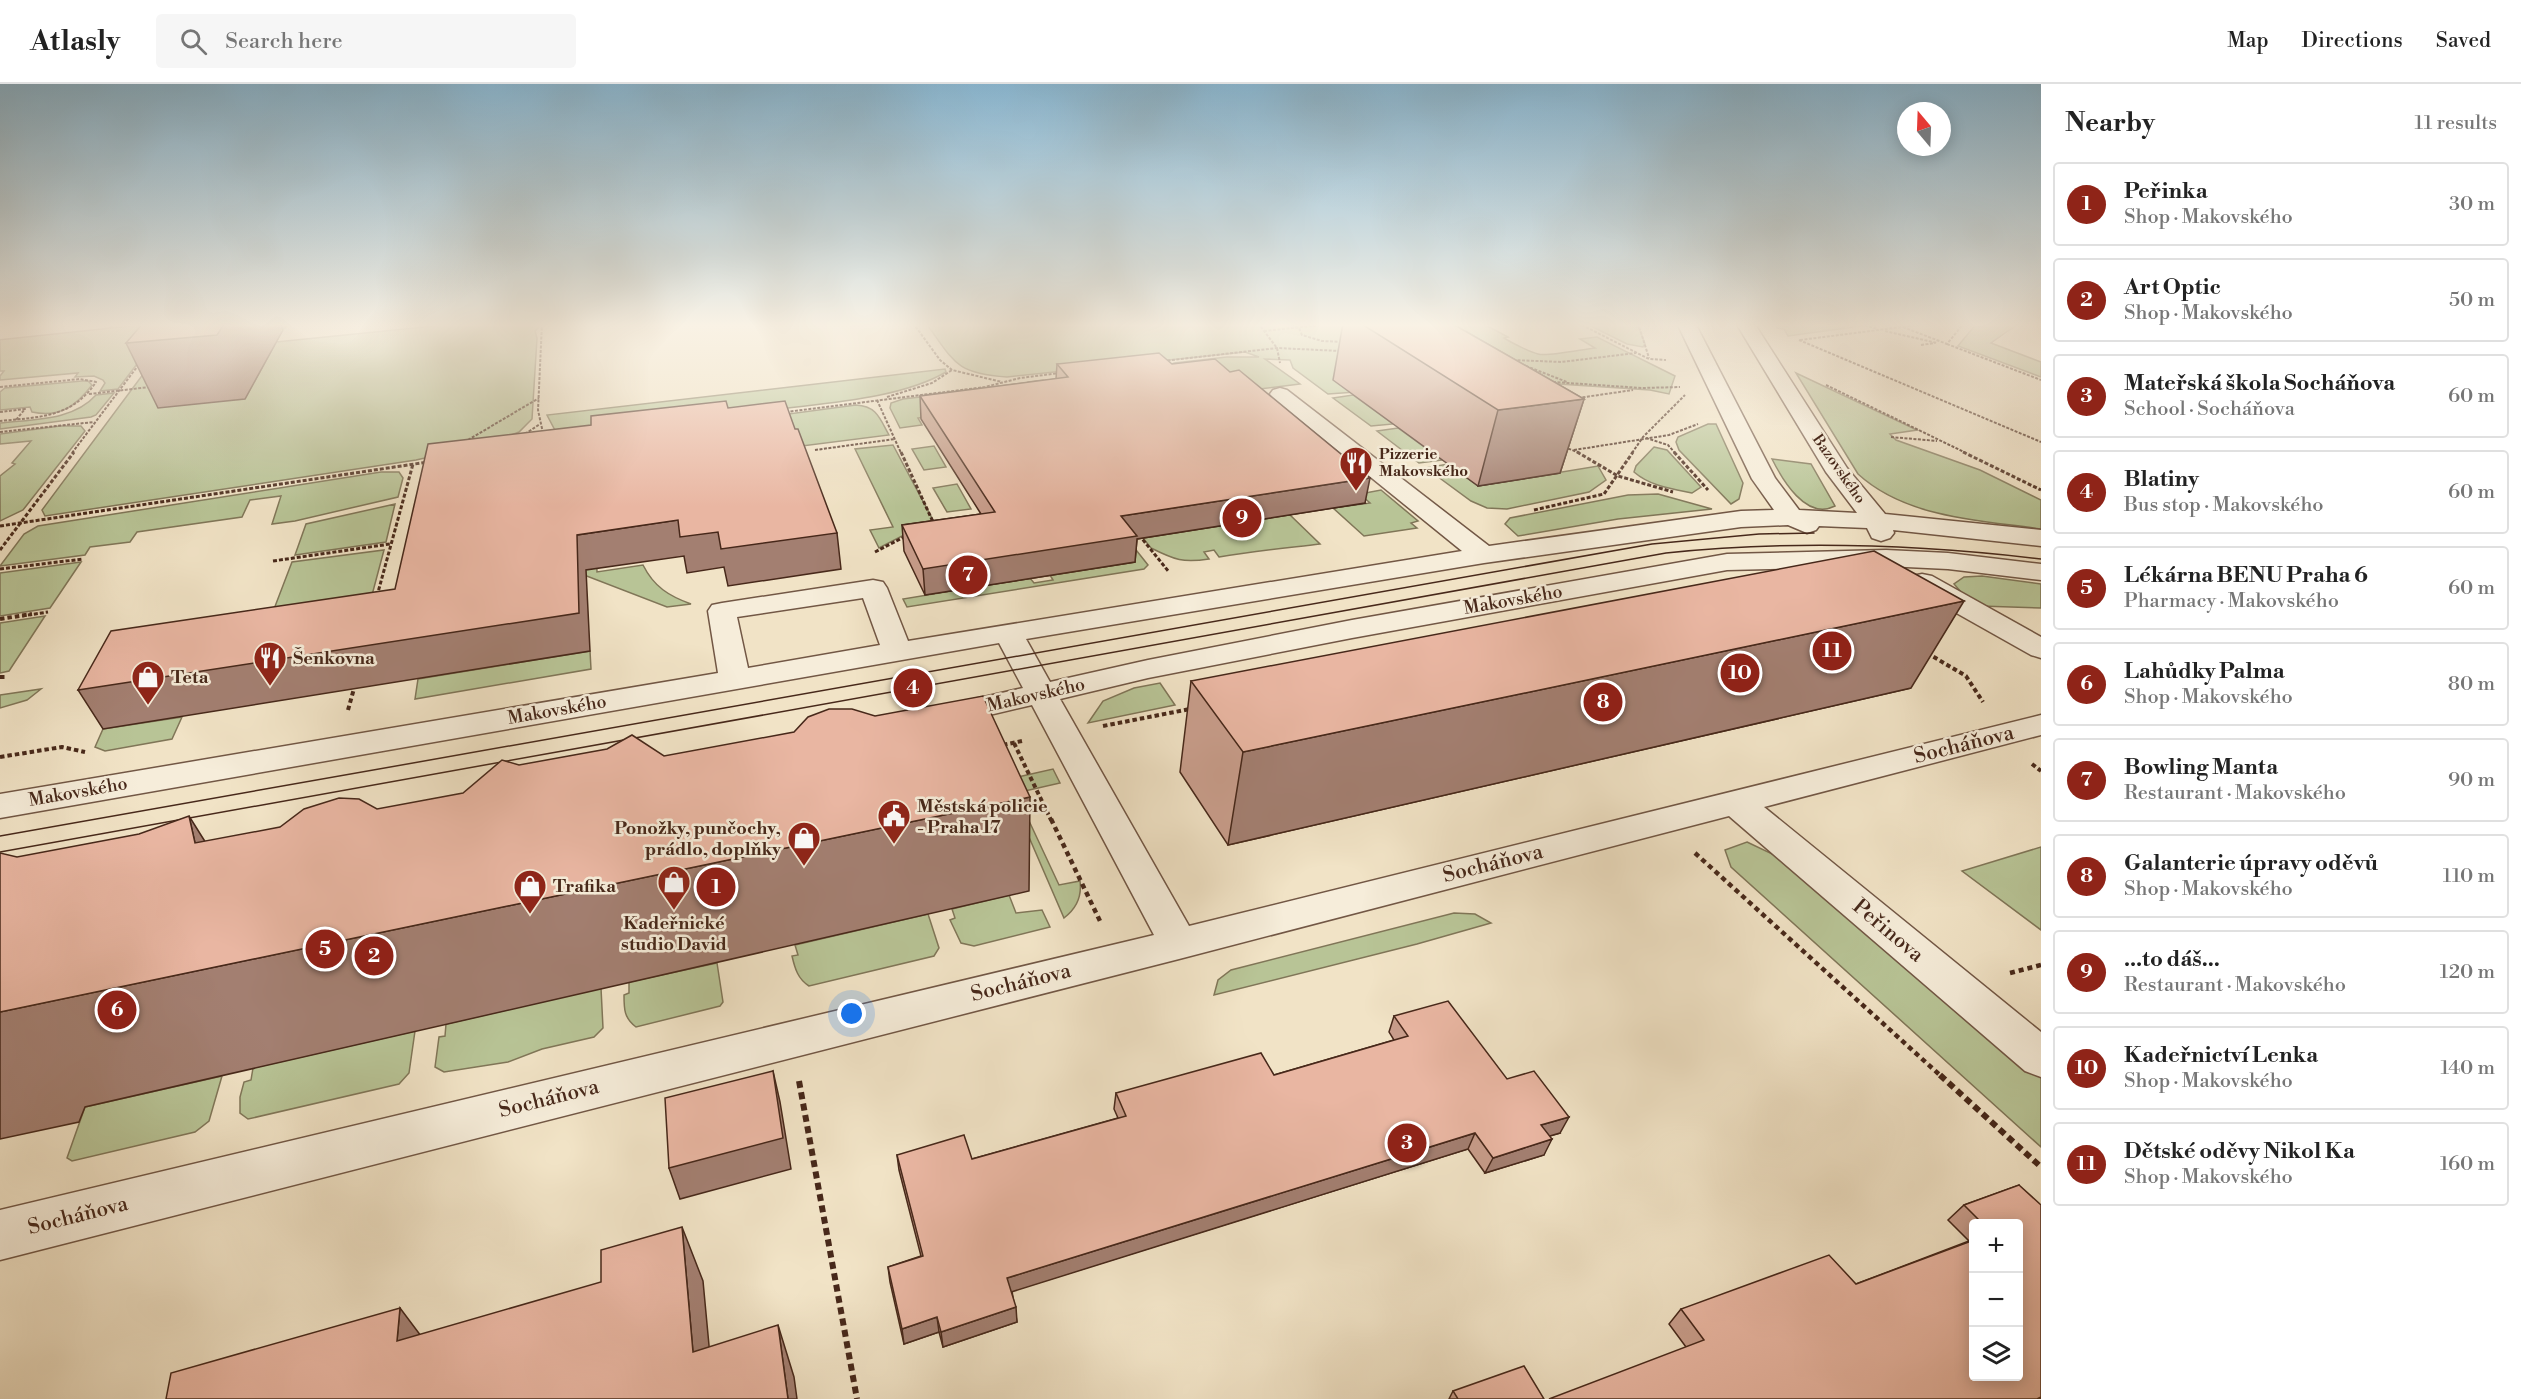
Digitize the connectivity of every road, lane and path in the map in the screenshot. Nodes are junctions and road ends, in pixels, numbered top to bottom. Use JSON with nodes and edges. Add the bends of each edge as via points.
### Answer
{"nodes":[{"id":1,"x":35,"y":384,"type":"edge"},
{"id":2,"x":94,"y":384,"type":"edge"},
{"id":3,"x":123,"y":384,"type":"edge"},
{"id":4,"x":540,"y":384,"type":"edge"},
{"id":5,"x":927,"y":384,"type":"edge"},
{"id":6,"x":986,"y":384,"type":"edge"},
{"id":7,"x":1007,"y":384,"type":"edge"},
{"id":8,"x":1578,"y":384,"type":"edge"},
{"id":9,"x":1717,"y":384,"type":"edge"},
{"id":10,"x":1783,"y":384,"type":"edge"},
{"id":11,"x":1906,"y":384,"type":"edge"},
{"id":12,"x":1010,"y":386,"type":"edge"},
{"id":13,"x":0,"y":387,"type":"edge"},
{"id":14,"x":155,"y":387,"type":"edge"},
{"id":15,"x":1686,"y":387,"type":"dead end"},
{"id":16,"x":1642,"y":388,"type":"junction"},
{"id":17,"x":119,"y":390,"type":"junction"},
{"id":18,"x":88,"y":394,"type":"junction"},
{"id":19,"x":1280,"y":394,"type":"dead end"},
{"id":20,"x":539,"y":398,"type":"junction"},
{"id":21,"x":1575,"y":398,"type":"edge"},
{"id":22,"x":876,"y":400,"type":"junction"},
{"id":23,"x":0,"y":412,"type":"edge"},
{"id":24,"x":786,"y":412,"type":"edge"},
{"id":25,"x":16,"y":420,"type":"junction"},
{"id":26,"x":0,"y":421,"type":"edge"},
{"id":27,"x":95,"y":422,"type":"junction"},
{"id":28,"x":1703,"y":422,"type":"dead end"},
{"id":29,"x":540,"y":424,"type":"junction"},
{"id":30,"x":0,"y":432,"type":"edge"},
{"id":31,"x":521,"y":436,"type":"edge"},
{"id":32,"x":546,"y":436,"type":"edge"},
{"id":33,"x":1643,"y":437,"type":"junction"},
{"id":34,"x":1891,"y":437,"type":"dead end"},
{"id":35,"x":895,"y":439,"type":"junction"},
{"id":36,"x":1941,"y":441,"type":"dead end"},
{"id":37,"x":2041,"y":442,"type":"edge"},
{"id":38,"x":462,"y":444,"type":"edge"},
{"id":39,"x":1564,"y":447,"type":"dead end"},
{"id":40,"x":815,"y":450,"type":"dead end"},
{"id":41,"x":1574,"y":450,"type":"junction"},
{"id":42,"x":434,"y":461,"type":"edge"},
{"id":43,"x":413,"y":464,"type":"junction"},
{"id":44,"x":1680,"y":494,"type":"dead end"},
{"id":45,"x":1709,"y":496,"type":"dead end"},
{"id":46,"x":1792,"y":517,"type":"junction"},
{"id":47,"x":1877,"y":521,"type":"junction"},
{"id":48,"x":17,"y":524,"type":"junction"},
{"id":49,"x":0,"y":526,"type":"edge"},
{"id":50,"x":923,"y":527,"type":"edge"},
{"id":51,"x":1134,"y":528,"type":"edge"},
{"id":52,"x":913,"y":533,"type":"edge"},
{"id":53,"x":2041,"y":538,"type":"edge"},
{"id":54,"x":390,"y":544,"type":"junction"},
{"id":55,"x":0,"y":550,"type":"edge"},
{"id":56,"x":871,"y":554,"type":"dead end"},
{"id":57,"x":1484,"y":555,"type":"junction"},
{"id":58,"x":1886,"y":558,"type":"junction"},
{"id":59,"x":83,"y":559,"type":"dead end"},
{"id":60,"x":273,"y":561,"type":"dead end"},
{"id":61,"x":0,"y":569,"type":"edge"},
{"id":62,"x":2041,"y":572,"type":"edge"},
{"id":63,"x":1158,"y":574,"type":"dead end"},
{"id":64,"x":377,"y":597,"type":"edge"},
{"id":65,"x":48,"y":612,"type":"dead end"},
{"id":66,"x":0,"y":619,"type":"edge"},
{"id":67,"x":1008,"y":633,"type":"junction"},
{"id":68,"x":2041,"y":649,"type":"edge"},
{"id":69,"x":898,"y":653,"type":"junction"},
{"id":70,"x":1926,"y":653,"type":"edge"},
{"id":71,"x":6,"y":677,"type":"dead end"},
{"id":72,"x":0,"y":678,"type":"edge"},
{"id":73,"x":735,"y":680,"type":"junction"},
{"id":74,"x":356,"y":681,"type":"dead end"},
{"id":75,"x":1042,"y":694,"type":"junction"},
{"id":76,"x":1985,"y":704,"type":"dead end"},
{"id":77,"x":347,"y":715,"type":"dead end"},
{"id":78,"x":910,"y":721,"type":"edge"},
{"id":79,"x":2041,"y":725,"type":"edge"},
{"id":80,"x":1014,"y":743,"type":"dead end"},
{"id":81,"x":93,"y":754,"type":"dead end"},
{"id":82,"x":0,"y":757,"type":"edge"},
{"id":83,"x":1735,"y":802,"type":"junction"},
{"id":84,"x":0,"y":806,"type":"edge"},
{"id":85,"x":1105,"y":931,"type":"dead end"},
{"id":86,"x":1179,"y":944,"type":"junction"},
{"id":87,"x":792,"y":1040,"type":"junction"},
{"id":88,"x":2041,"y":1058,"type":"edge"},
{"id":89,"x":0,"y":1235,"type":"edge"},
{"id":90,"x":857,"y":1399,"type":"edge"}],
"edges":[{"from":1,"to":13,"type":"path"},
{"from":2,"to":18,"type":"path"},
{"from":3,"to":17,"type":"path"},
{"from":4,"to":20,"type":"path"},
{"from":5,"to":22,"type":"path"},
{"from":6,"to":22,"type":"path"},
{"from":7,"to":12,"type":"path"},
{"from":8,"to":16,"type":"path"},
{"from":9,"to":46,"type":"street","via":[[1764,479]]},
{"from":10,"to":47,"type":"street","name":"Bazovského","via":[[1838,472]]},
{"from":11,"to":37,"type":"path"},
{"from":14,"to":17,"type":"path"},
{"from":15,"to":16,"type":"path"},
{"from":16,"to":21,"type":"path"},
{"from":17,"to":18,"type":"path"},
{"from":17,"to":27,"type":"path"},
{"from":18,"to":25,"type":"path","via":[[61,413]]},
{"from":19,"to":57,"type":"street"},
{"from":20,"to":29,"type":"path"},
{"from":20,"to":38,"type":"path"},
{"from":22,"to":24,"type":"path"},
{"from":22,"to":35,"type":"path"},
{"from":23,"to":25,"type":"path","via":[[25,410]]},
{"from":25,"to":26,"type":"path"},
{"from":27,"to":30,"type":"path"},
{"from":27,"to":48,"type":"path"},
{"from":28,"to":33,"type":"path","via":[[1669,435]]},
{"from":29,"to":31,"type":"path"},
{"from":29,"to":32,"type":"path"},
{"from":33,"to":41,"type":"path"},
{"from":33,"to":45,"type":"path","via":[[1668,445],[1708,489]]},
{"from":34,"to":36,"type":"path"},
{"from":35,"to":40,"type":"path"},
{"from":35,"to":50,"type":"path","via":[[933,522]]},
{"from":39,"to":41,"type":"path"},
{"from":41,"to":44,"type":"path","via":[[1618,476]]},
{"from":42,"to":43,"type":"path"},
{"from":43,"to":48,"type":"path"},
{"from":43,"to":54,"type":"path"},
{"from":46,"to":47,"type":"street","name":"Makovského"},
{"from":46,"to":57,"type":"street","name":"Makovského","via":[[1741,519]]},
{"from":46,"to":58,"type":"street"},
{"from":47,"to":53,"type":"street","name":"Makovského"},
{"from":47,"to":58,"type":"street"},
{"from":48,"to":49,"type":"path"},
{"from":48,"to":55,"type":"path"},
{"from":51,"to":63,"type":"path","via":[[1170,572]]},
{"from":52,"to":56,"type":"path"},
{"from":54,"to":60,"type":"path"},
{"from":54,"to":64,"type":"path"},
{"from":57,"to":67,"type":"street","name":"Makovského"},
{"from":58,"to":62,"type":"street","name":"Makovského"},
{"from":58,"to":68,"type":"street"},
{"from":58,"to":75,"type":"street","name":"Makovského","via":[[1727,562],[1160,666]]},
{"from":59,"to":61,"type":"path"},
{"from":65,"to":66,"type":"path"},
{"from":67,"to":69,"type":"street","name":"Makovského"},
{"from":67,"to":75,"type":"street"},
{"from":69,"to":73,"type":"street","name":"Makovského"},
{"from":69,"to":73,"type":"street","via":[[873,588],[722,611]]},
{"from":70,"to":76,"type":"path","via":[[1966,676]]},
{"from":71,"to":72,"type":"path"},
{"from":73,"to":84,"type":"street","name":"Makovského"},
{"from":74,"to":77,"type":"path"},
{"from":75,"to":78,"type":"street","name":"Makovského"},
{"from":75,"to":86,"type":"street"},
{"from":79,"to":83,"type":"street","name":"Socháňova"},
{"from":80,"to":85,"type":"path"},
{"from":81,"to":82,"type":"path","via":[[62,747]]},
{"from":83,"to":86,"type":"street","name":"Socháňova"},
{"from":83,"to":88,"type":"street","name":"Peřinova"},
{"from":86,"to":87,"type":"street","name":"Socháňova"},
{"from":87,"to":89,"type":"street","name":"Socháňova"},
{"from":87,"to":90,"type":"path"}]}
